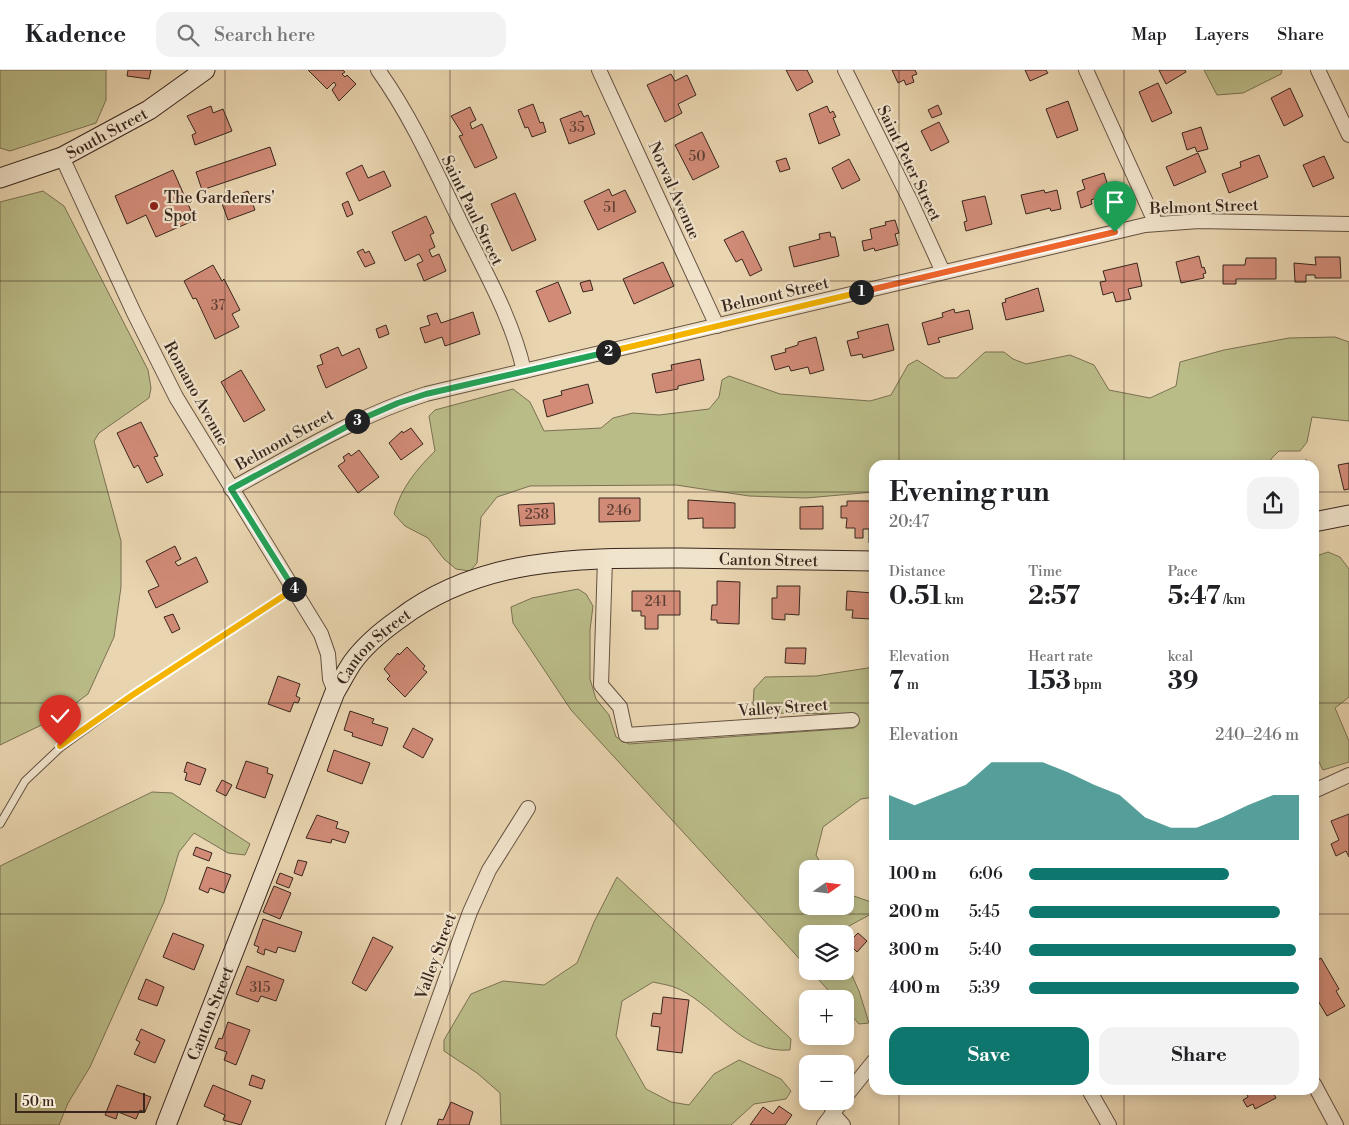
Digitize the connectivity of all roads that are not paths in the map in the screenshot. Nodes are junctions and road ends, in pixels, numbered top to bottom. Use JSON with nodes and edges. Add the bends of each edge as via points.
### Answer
{"nodes":[{"id":1,"x":378,"y":70,"type":"edge"},
{"id":2,"x":600,"y":70,"type":"edge"},
{"id":3,"x":845,"y":70,"type":"edge"},
{"id":4,"x":1086,"y":70,"type":"edge"},
{"id":5,"x":1318,"y":70,"type":"edge"},
{"id":6,"x":196,"y":73,"type":"edge"},
{"id":7,"x":1349,"y":135,"type":"edge"},
{"id":8,"x":62,"y":157,"type":"junction"},
{"id":9,"x":0,"y":178,"type":"edge"},
{"id":10,"x":1156,"y":224,"type":"junction"},
{"id":11,"x":1349,"y":224,"type":"edge"},
{"id":12,"x":942,"y":272,"type":"junction"},
{"id":13,"x":717,"y":326,"type":"junction"},
{"id":14,"x":524,"y":371,"type":"junction"},
{"id":15,"x":231,"y":489,"type":"junction"},
{"id":16,"x":1349,"y":515,"type":"edge"},
{"id":17,"x":1319,"y":521,"type":"edge"},
{"id":18,"x":604,"y":559,"type":"junction"},
{"id":19,"x":869,"y":561,"type":"edge"},
{"id":20,"x":294,"y":589,"type":"junction"},
{"id":21,"x":335,"y":692,"type":"junction"},
{"id":22,"x":852,"y":720,"type":"dead end"},
{"id":23,"x":1349,"y":775,"type":"edge"},
{"id":24,"x":1319,"y":789,"type":"edge"},
{"id":25,"x":528,"y":808,"type":"dead end"},
{"id":26,"x":0,"y":824,"type":"edge"},
{"id":27,"x":869,"y":1067,"type":"edge"},
{"id":28,"x":854,"y":1086,"type":"edge"},
{"id":29,"x":1319,"y":1093,"type":"edge"},
{"id":30,"x":1092,"y":1095,"type":"edge"},
{"id":31,"x":828,"y":1119,"type":"edge"},
{"id":32,"x":166,"y":1125,"type":"edge"},
{"id":33,"x":393,"y":1125,"type":"edge"},
{"id":34,"x":843,"y":1125,"type":"edge"},
{"id":35,"x":1109,"y":1125,"type":"edge"},
{"id":36,"x":1336,"y":1125,"type":"edge"}],
"edges":[{"from":1,"to":14,"type":"street","name":"Saint Paul Street","via":[[434,168],[506,315]]},
{"from":2,"to":13,"type":"street","name":"Norval Avenue"},
{"from":3,"to":12,"type":"street","name":"Saint Peter Street"},
{"from":4,"to":10,"type":"street"},
{"from":5,"to":7,"type":"street"},
{"from":6,"to":8,"type":"street","name":"South Street","via":[[148,110]]},
{"from":8,"to":9,"type":"street","name":"South Street"},
{"from":8,"to":15,"type":"street","name":"Romano Avenue","via":[[176,397]]},
{"from":10,"to":11,"type":"street","name":"Belmont Street","via":[[1208,221]]},
{"from":10,"to":12,"type":"street","name":"Belmont Street"},
{"from":12,"to":13,"type":"street","name":"Belmont Street"},
{"from":13,"to":14,"type":"street","name":"Belmont Street"},
{"from":14,"to":15,"type":"street","name":"Belmont Street","via":[[398,403],[347,424]]},
{"from":15,"to":20,"type":"street","name":"Romano Avenue"},
{"from":16,"to":17,"type":"street"},
{"from":18,"to":19,"type":"street","name":"Canton Street"},
{"from":18,"to":21,"type":"street","name":"Canton Street","via":[[503,569],[441,593],[415,606],[384,630],[353,662]]},
{"from":18,"to":22,"type":"street","name":"Valley Street","via":[[602,684],[620,706],[626,736]]},
{"from":20,"to":21,"type":"street","name":"Romano Avenue","via":[[321,634]]},
{"from":20,"to":26,"type":"lane","via":[[60,746],[25,781]]},
{"from":21,"to":32,"type":"street","name":"Canton Street"},
{"from":23,"to":24,"type":"street"},
{"from":25,"to":33,"type":"street","name":"Valley Street","via":[[489,870],[470,912]]},
{"from":27,"to":28,"type":"street"},
{"from":29,"to":36,"type":"street"},
{"from":30,"to":35,"type":"street"},
{"from":31,"to":34,"type":"street"}]}
